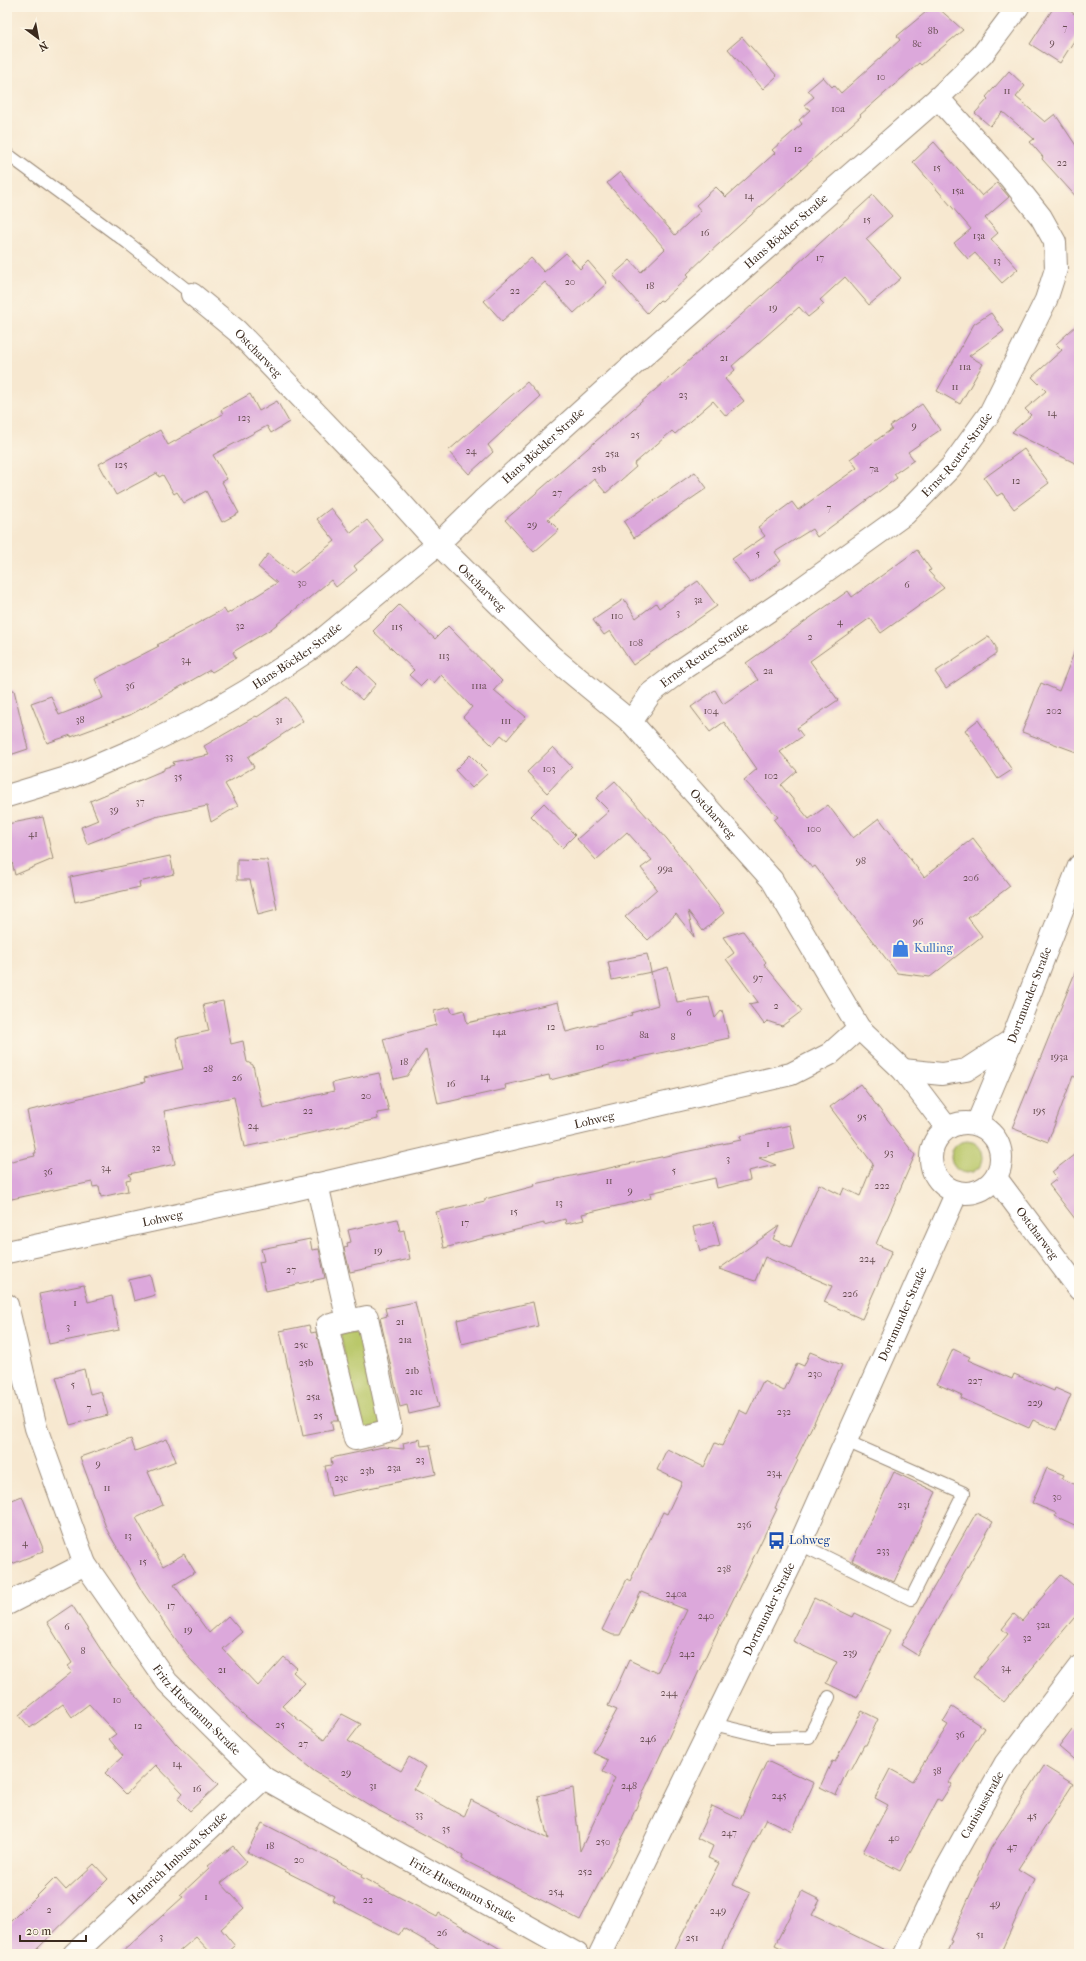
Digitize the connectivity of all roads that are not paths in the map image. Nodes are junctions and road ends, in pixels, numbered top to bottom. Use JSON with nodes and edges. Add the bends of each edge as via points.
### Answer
{"nodes":[{"id":1,"x":1018,"y":7,"type":"edge"},
{"id":2,"x":938,"y":98,"type":"junction"},
{"id":3,"x":7,"y":154,"type":"edge"},
{"id":4,"x":192,"y":294,"type":"joint"},
{"id":5,"x":438,"y":544,"type":"junction"},
{"id":6,"x":631,"y":722,"type":"junction"},
{"id":7,"x":7,"y":796,"type":"edge"},
{"id":8,"x":1079,"y":866,"type":"edge"},
{"id":9,"x":859,"y":1028,"type":"junction"},
{"id":10,"x":1012,"y":1040,"type":"junction"},
{"id":11,"x":903,"y":1070,"type":"junction"},
{"id":12,"x":976,"y":1124,"type":"junction"},
{"id":13,"x":947,"y":1128,"type":"junction"},
{"id":14,"x":996,"y":1178,"type":"junction"},
{"id":15,"x":317,"y":1184,"type":"junction"},
{"id":16,"x":957,"y":1192,"type":"junction"},
{"id":17,"x":7,"y":1252,"type":"edge"},
{"id":18,"x":1079,"y":1289,"type":"edge"},
{"id":19,"x":7,"y":1305,"type":"edge"},
{"id":20,"x":348,"y":1321,"type":"junction"},
{"id":21,"x":846,"y":1441,"type":"junction"},
{"id":22,"x":800,"y":1544,"type":"junction"},
{"id":23,"x":85,"y":1564,"type":"junction"},
{"id":24,"x":7,"y":1604,"type":"edge"},
{"id":25,"x":1079,"y":1667,"type":"edge"},
{"id":26,"x":829,"y":1697,"type":"dead end"},
{"id":27,"x":713,"y":1724,"type":"junction"},
{"id":28,"x":264,"y":1778,"type":"junction"},
{"id":29,"x":74,"y":1954,"type":"edge"},
{"id":30,"x":577,"y":1954,"type":"edge"},
{"id":31,"x":600,"y":1954,"type":"edge"},
{"id":32,"x":905,"y":1954,"type":"edge"}],
"edges":[{"from":1,"to":2,"type":"street","name":"Hans-Böckler-Straße","via":[[982,55]]},
{"from":2,"to":5,"type":"street","name":"Hans-Böckler-Straße","via":[[617,379]]},
{"from":2,"to":6,"type":"street","name":"Ernst-Reuter-Straße","via":[[1010,178],[1041,217],[1055,242],[1056,269],[1046,300],[990,413],[951,467],[905,514],[798,591],[684,668],[651,694]]},
{"from":3,"to":4,"type":"lane","name":"Ostcharweg","via":[[128,243]]},
{"from":4,"to":5,"type":"street","name":"Ostcharweg","via":[[237,331]]},
{"from":5,"to":6,"type":"street","name":"Ostcharweg","via":[[551,656]]},
{"from":5,"to":7,"type":"street","name":"Hans-Böckler-Straße","via":[[312,648],[248,690],[140,747],[72,776]]},
{"from":6,"to":9,"type":"street","name":"Ostcharweg","via":[[772,880]]},
{"from":8,"to":10,"type":"street","name":"Dortmunder Straße"},
{"from":9,"to":11,"type":"street","name":"Ostcharweg"},
{"from":9,"to":15,"type":"street","name":"Lohweg","via":[[830,1054],[791,1074]]},
{"from":10,"to":11,"type":"street","via":[[966,1070],[942,1074]]},
{"from":10,"to":12,"type":"street","name":"Dortmunder Straße"},
{"from":11,"to":13,"type":"street","name":"Ostcharweg"},
{"from":12,"to":13,"type":"street","via":[[962,1123]]},
{"from":12,"to":14,"type":"street","via":[[994,1136],[1000,1146],[1001,1168]]},
{"from":13,"to":16,"type":"street","via":[[934,1143],[931,1163],[939,1181]]},
{"from":14,"to":16,"type":"street","via":[[983,1190],[966,1194]]},
{"from":14,"to":18,"type":"street","name":"Ostcharweg"},
{"from":15,"to":17,"type":"street","name":"Lohweg"},
{"from":15,"to":20,"type":"street"},
{"from":16,"to":21,"type":"street","name":"Dortmunder Straße"},
{"from":19,"to":23,"type":"street","name":"Fritz-Husemann-Straße","via":[[36,1428]]},
{"from":20,"to":20,"type":"street","via":[[327,1326],[355,1439],[391,1430],[367,1317]]},
{"from":21,"to":22,"type":"street","name":"Dortmunder Straße"},
{"from":21,"to":22,"type":"lane","via":[[964,1493],[910,1599]]},
{"from":22,"to":27,"type":"street","name":"Dortmunder Straße"},
{"from":23,"to":24,"type":"street"},
{"from":23,"to":28,"type":"street","name":"Fritz-Husemann-Straße","via":[[167,1682]]},
{"from":25,"to":32,"type":"street","name":"Canisiusstraße","via":[[1006,1764],[944,1873]]},
{"from":26,"to":27,"type":"lane","via":[[809,1737],[772,1738]]},
{"from":27,"to":31,"type":"street","name":"Dortmunder Straße"},
{"from":28,"to":29,"type":"street","name":"Heinrich-Imbusch-Straße"},
{"from":28,"to":30,"type":"street","name":"Fritz-Husemann-Straße"}]}
